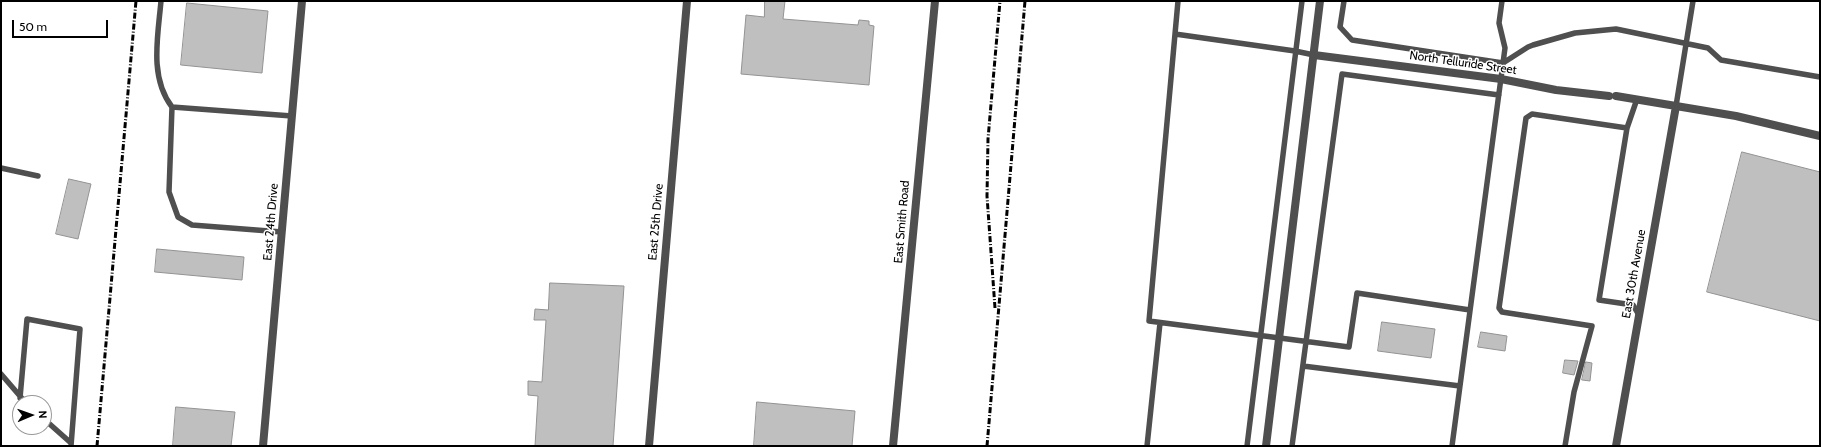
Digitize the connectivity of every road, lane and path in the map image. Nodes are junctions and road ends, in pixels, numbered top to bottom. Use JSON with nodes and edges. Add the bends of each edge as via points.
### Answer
{"nodes":[{"id":1,"x":161,"y":1,"type":"edge"},
{"id":2,"x":302,"y":1,"type":"edge"},
{"id":3,"x":687,"y":1,"type":"edge"},
{"id":4,"x":935,"y":1,"type":"edge"},
{"id":5,"x":1178,"y":1,"type":"edge"},
{"id":6,"x":1302,"y":1,"type":"edge"},
{"id":7,"x":1320,"y":1,"type":"edge"},
{"id":8,"x":1344,"y":1,"type":"edge"},
{"id":9,"x":1502,"y":1,"type":"edge"},
{"id":10,"x":1693,"y":1,"type":"edge"},
{"id":11,"x":1175,"y":34,"type":"junction"},
{"id":12,"x":1686,"y":44,"type":"junction"},
{"id":13,"x":1295,"y":51,"type":"junction"},
{"id":14,"x":1314,"y":55,"type":"junction"},
{"id":15,"x":1503,"y":63,"type":"junction"},
{"id":16,"x":1820,"y":77,"type":"edge"},
{"id":17,"x":1501,"y":79,"type":"junction"},
{"id":18,"x":1499,"y":95,"type":"junction"},
{"id":19,"x":1637,"y":99,"type":"junction"},
{"id":20,"x":1676,"y":106,"type":"junction"},
{"id":21,"x":172,"y":107,"type":"junction"},
{"id":22,"x":292,"y":116,"type":"junction"},
{"id":23,"x":1627,"y":128,"type":"junction"},
{"id":24,"x":1820,"y":136,"type":"edge"},
{"id":25,"x":1,"y":168,"type":"edge"},
{"id":26,"x":38,"y":176,"type":"dead end"},
{"id":27,"x":282,"y":232,"type":"junction"},
{"id":28,"x":1470,"y":310,"type":"junction"},
{"id":29,"x":1639,"y":315,"type":"junction"},
{"id":30,"x":1160,"y":323,"type":"junction"},
{"id":31,"x":1260,"y":335,"type":"junction"},
{"id":32,"x":1279,"y":338,"type":"junction"},
{"id":33,"x":1306,"y":341,"type":"junction"},
{"id":34,"x":1303,"y":366,"type":"junction"},
{"id":35,"x":1,"y":374,"type":"edge"},
{"id":36,"x":1460,"y":386,"type":"junction"},
{"id":37,"x":18,"y":395,"type":"edge"},
{"id":38,"x":20,"y":395,"type":"edge"},
{"id":39,"x":52,"y":427,"type":"edge"},
{"id":40,"x":71,"y":445,"type":"edge"},
{"id":41,"x":263,"y":446,"type":"edge"},
{"id":42,"x":649,"y":446,"type":"edge"},
{"id":43,"x":893,"y":446,"type":"edge"},
{"id":44,"x":1147,"y":446,"type":"edge"},
{"id":45,"x":1247,"y":446,"type":"edge"},
{"id":46,"x":1266,"y":446,"type":"edge"},
{"id":47,"x":1292,"y":446,"type":"edge"},
{"id":48,"x":1452,"y":446,"type":"edge"},
{"id":49,"x":1565,"y":446,"type":"edge"},
{"id":50,"x":1616,"y":446,"type":"edge"}],
"edges":[{"from":1,"to":21,"type":"lane","via":[[156,62],[163,96]]},
{"from":2,"to":22,"type":"street","name":"East 24th Drive"},
{"from":3,"to":42,"type":"street","name":"East 25th Drive"},
{"from":4,"to":43,"type":"street","name":"East Smith Road"},
{"from":5,"to":11,"type":"lane"},
{"from":6,"to":13,"type":"lane"},
{"from":7,"to":14,"type":"street"},
{"from":8,"to":15,"type":"lane","via":[[1340,27],[1352,40]]},
{"from":9,"to":15,"type":"lane","via":[[1499,23],[1505,48]]},
{"from":10,"to":12,"type":"lane"},
{"from":11,"to":13,"type":"lane"},
{"from":11,"to":30,"type":"lane","via":[[1149,321]]},
{"from":12,"to":15,"type":"lane","via":[[1616,29],[1575,33],[1528,47]]},
{"from":12,"to":16,"type":"lane","via":[[1708,48],[1721,60]]},
{"from":12,"to":20,"type":"lane"},
{"from":13,"to":14,"type":"lane"},
{"from":13,"to":31,"type":"lane"},
{"from":14,"to":17,"type":"street","name":"North Telluride Street"},
{"from":14,"to":32,"type":"street"},
{"from":15,"to":17,"type":"lane"},
{"from":17,"to":18,"type":"lane"},
{"from":17,"to":19,"type":"street","name":"North Telluride Street","via":[[1556,90]]},
{"from":18,"to":28,"type":"lane"},
{"from":18,"to":33,"type":"lane","via":[[1342,74]]},
{"from":19,"to":20,"type":"street","name":"North Telluride Street"},
{"from":19,"to":23,"type":"lane"},
{"from":20,"to":24,"type":"street","name":"North Telluride Street","via":[[1755,120]]},
{"from":20,"to":29,"type":"street","name":"East 30th Avenue"},
{"from":21,"to":22,"type":"lane"},
{"from":21,"to":27,"type":"lane","via":[[169,192],[178,217],[192,225]]},
{"from":22,"to":27,"type":"street","name":"East 24th Drive"},
{"from":23,"to":29,"type":"lane","via":[[1599,300],[1633,305]]},
{"from":23,"to":49,"type":"lane","via":[[1532,114],[1526,118],[1499,308],[1502,312],[1592,326],[1574,392]]},
{"from":25,"to":26,"type":"lane"},
{"from":27,"to":41,"type":"street","name":"East 24th Drive"},
{"from":28,"to":33,"type":"lane","via":[[1357,293],[1350,347]]},
{"from":28,"to":36,"type":"lane"},
{"from":29,"to":50,"type":"street","name":"East 30th Avenue"},
{"from":30,"to":31,"type":"lane"},
{"from":30,"to":44,"type":"lane"},
{"from":31,"to":32,"type":"lane"},
{"from":31,"to":45,"type":"lane"},
{"from":32,"to":33,"type":"lane"},
{"from":32,"to":46,"type":"street"},
{"from":33,"to":34,"type":"lane"},
{"from":34,"to":36,"type":"lane"},
{"from":34,"to":47,"type":"lane"},
{"from":35,"to":37,"type":"lane"},
{"from":36,"to":48,"type":"lane"},
{"from":38,"to":40,"type":"lane","via":[[27,319],[80,329]]},
{"from":39,"to":40,"type":"lane"}]}
